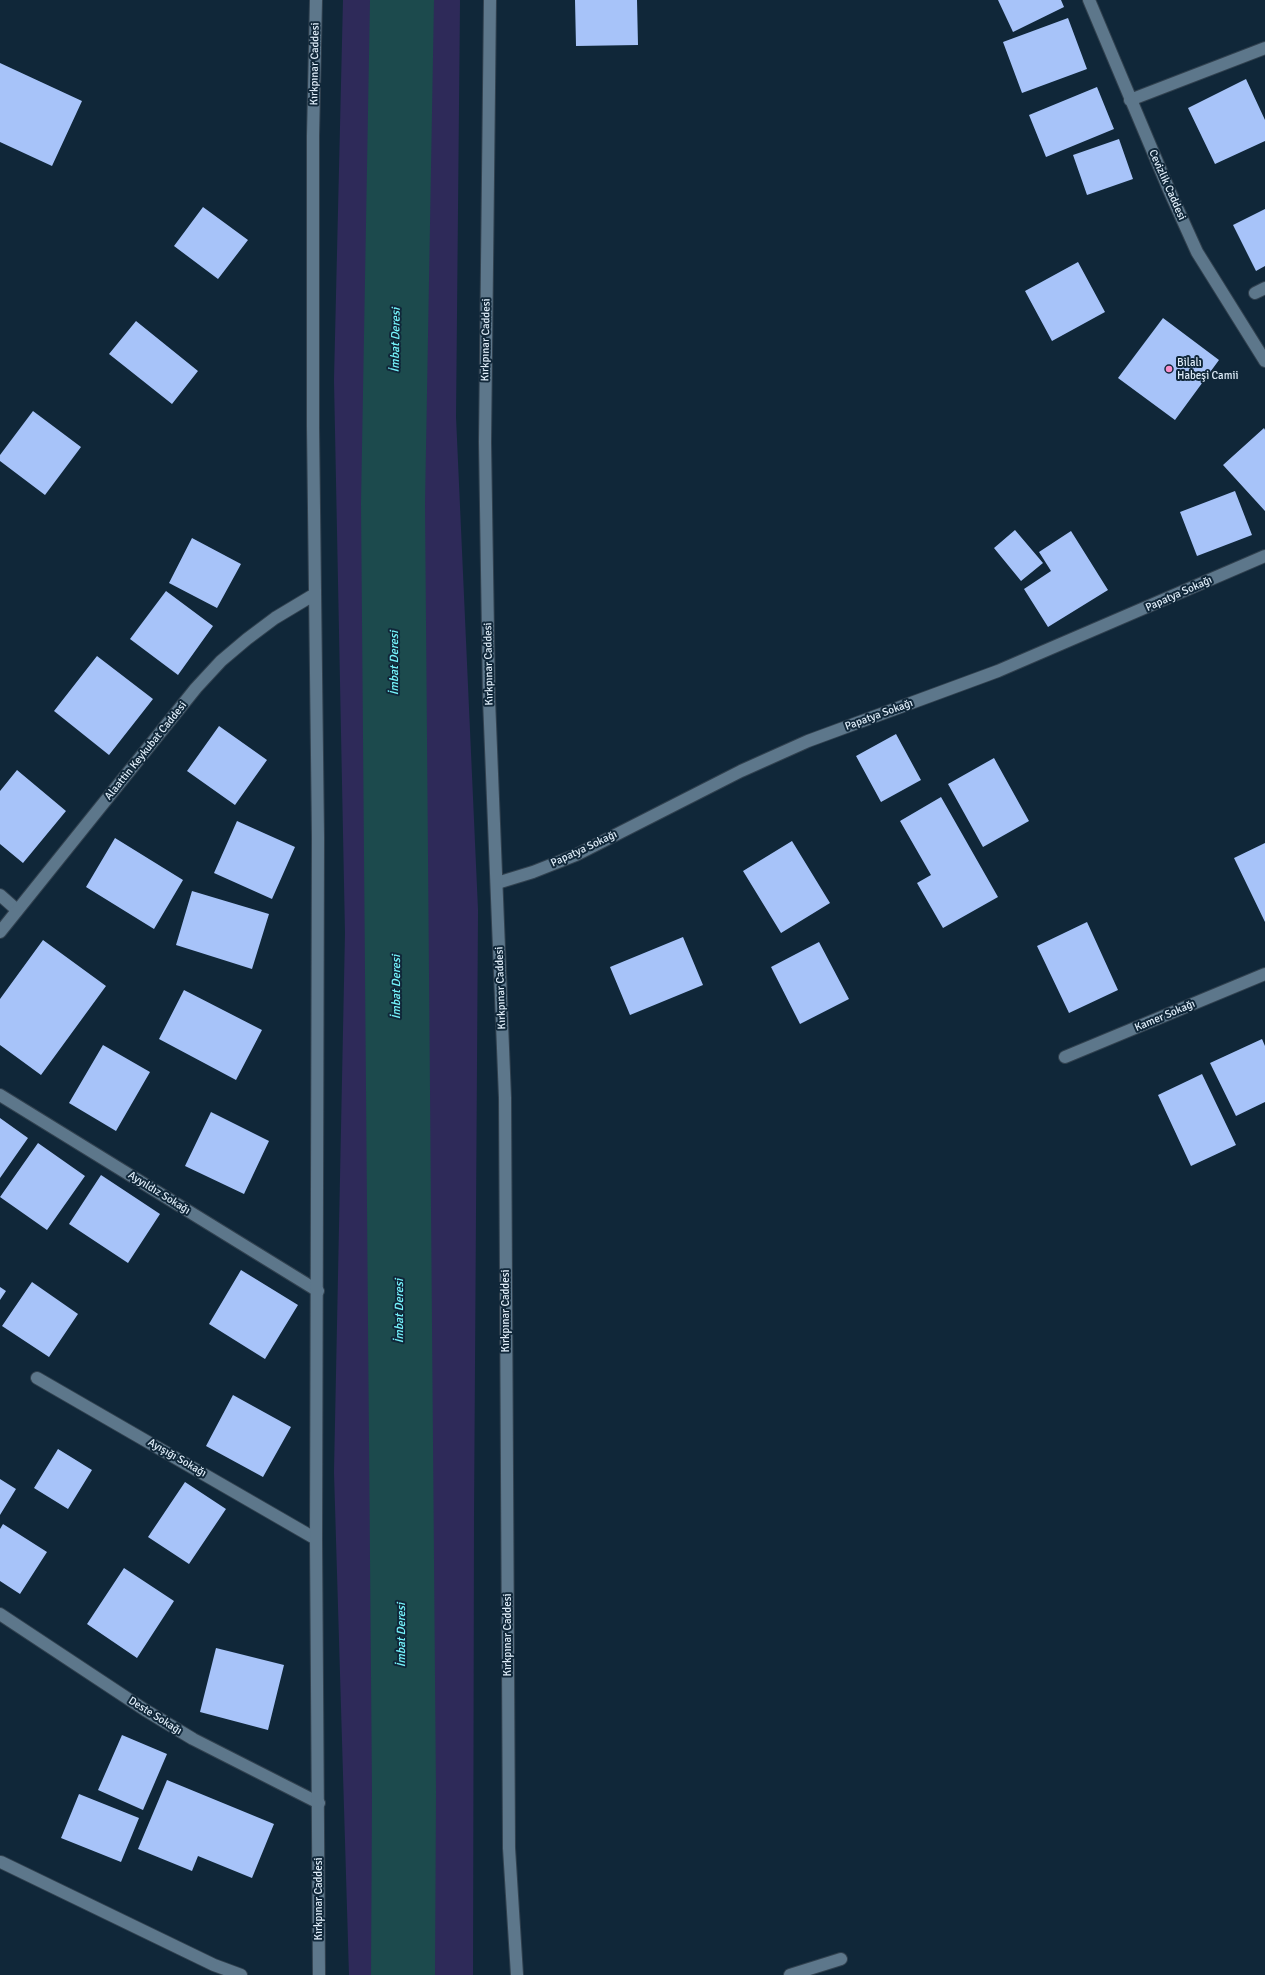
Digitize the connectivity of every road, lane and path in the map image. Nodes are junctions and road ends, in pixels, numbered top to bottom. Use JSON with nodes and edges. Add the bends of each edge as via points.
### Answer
{"nodes":[{"id":1,"x":316,"y":0,"type":"edge"},
{"id":2,"x":490,"y":0,"type":"edge"},
{"id":3,"x":1090,"y":0,"type":"edge"},
{"id":4,"x":1265,"y":48,"type":"edge"},
{"id":5,"x":1130,"y":100,"type":"junction"},
{"id":6,"x":1265,"y":361,"type":"edge"},
{"id":7,"x":1265,"y":556,"type":"edge"},
{"id":8,"x":315,"y":594,"type":"junction"},
{"id":9,"x":497,"y":883,"type":"junction"},
{"id":10,"x":0,"y":895,"type":"edge"},
{"id":11,"x":17,"y":910,"type":"junction"},
{"id":12,"x":0,"y":932,"type":"edge"},
{"id":13,"x":1265,"y":974,"type":"edge"},
{"id":14,"x":1065,"y":1057,"type":"dead end"},
{"id":15,"x":0,"y":1095,"type":"edge"},
{"id":16,"x":318,"y":1291,"type":"junction"},
{"id":17,"x":37,"y":1378,"type":"dead end"},
{"id":18,"x":316,"y":1539,"type":"junction"},
{"id":19,"x":0,"y":1614,"type":"edge"},
{"id":20,"x":319,"y":1804,"type":"junction"},
{"id":21,"x":1,"y":1862,"type":"dead end"},
{"id":22,"x":841,"y":1959,"type":"dead end"},
{"id":23,"x":241,"y":1975,"type":"edge"},
{"id":24,"x":319,"y":1975,"type":"edge"},
{"id":25,"x":517,"y":1975,"type":"edge"},
{"id":26,"x":790,"y":1975,"type":"edge"}],
"edges":[{"from":1,"to":8,"type":"street","name":"Kırkpınar Caddesi","via":[[313,144]]},
{"from":2,"to":9,"type":"street","name":"Kırkpınar Caddesi","via":[[485,442],[489,699]]},
{"from":3,"to":5,"type":"street","name":"Cevizlik Caddesi"},
{"from":4,"to":5,"type":"street"},
{"from":5,"to":6,"type":"street","name":"Cevizlik Caddesi","via":[[1197,252]]},
{"from":7,"to":9,"type":"street","name":"Papatya Sokağı","via":[[998,671],[808,740],[576,854],[533,872]]},
{"from":8,"to":11,"type":"street","name":"Alaattin Keykubat Caddesi","via":[[275,618],[216,666]]},
{"from":8,"to":16,"type":"street","name":"Kırkpınar Caddesi"},
{"from":9,"to":25,"type":"street","name":"Kırkpınar Caddesi","via":[[506,1098],[509,1848]]},
{"from":10,"to":11,"type":"street"},
{"from":11,"to":12,"type":"street","name":"Alaattin Keykubat Caddesi"},
{"from":13,"to":14,"type":"street","name":"Kamer Sokağı"},
{"from":15,"to":16,"type":"street","name":"Ayyıldız Sokağı"},
{"from":16,"to":18,"type":"street","name":"Kırkpınar Caddesi"},
{"from":17,"to":18,"type":"street","name":"Ayışığı Sokağı"},
{"from":18,"to":20,"type":"street","name":"Kırkpınar Caddesi"},
{"from":19,"to":20,"type":"street","name":"Deste Sokağı","via":[[192,1739]]},
{"from":20,"to":24,"type":"street","name":"Kırkpınar Caddesi"},
{"from":21,"to":23,"type":"street","via":[[214,1965]]},
{"from":22,"to":26,"type":"street"}]}
